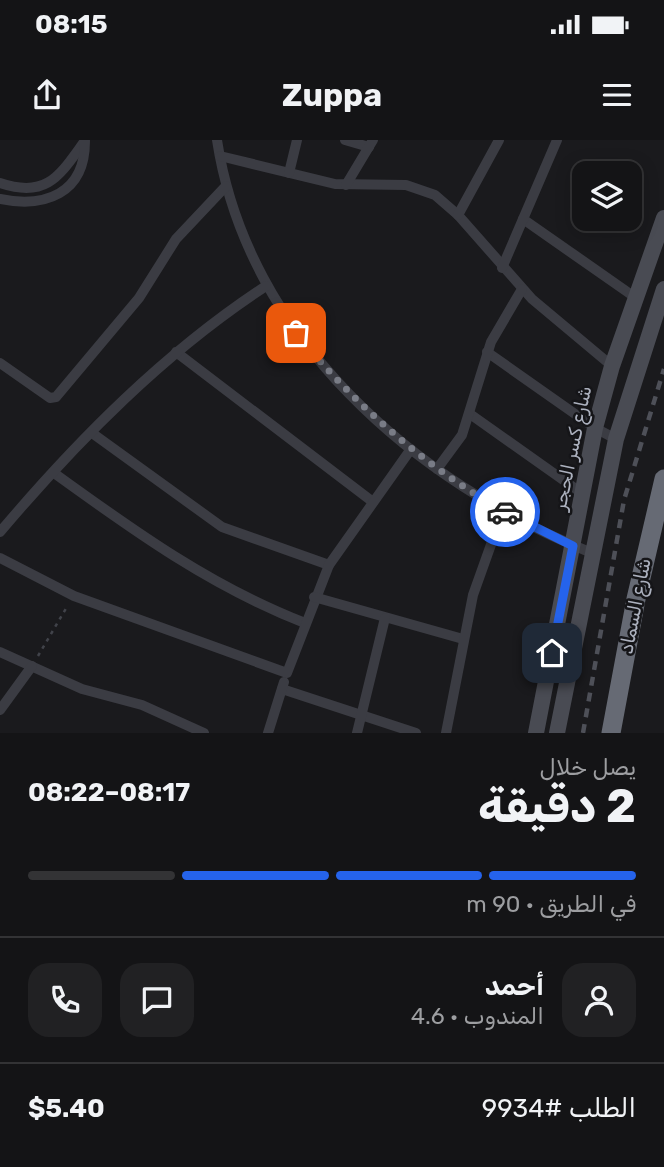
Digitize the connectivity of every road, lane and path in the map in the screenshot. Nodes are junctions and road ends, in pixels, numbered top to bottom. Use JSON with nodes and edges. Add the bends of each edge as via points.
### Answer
{"nodes":[{"id":1,"x":217,"y":140,"type":"edge"},
{"id":2,"x":297,"y":140,"type":"edge"},
{"id":3,"x":345,"y":140,"type":"edge"},
{"id":4,"x":499,"y":140,"type":"edge"},
{"id":5,"x":556,"y":140,"type":"edge"},
{"id":6,"x":85,"y":141,"type":"edge"},
{"id":7,"x":371,"y":144,"type":"edge"},
{"id":8,"x":220,"y":156,"type":"junction"},
{"id":9,"x":289,"y":173,"type":"junction"},
{"id":10,"x":3,"y":184,"type":"edge"},
{"id":11,"x":346,"y":185,"type":"junction"},
{"id":12,"x":226,"y":186,"type":"junction"},
{"id":13,"x":0,"y":198,"type":"edge"},
{"id":14,"x":458,"y":215,"type":"junction"},
{"id":15,"x":664,"y":218,"type":"edge"},
{"id":16,"x":523,"y":219,"type":"junction"},
{"id":17,"x":502,"y":268,"type":"junction"},
{"id":18,"x":266,"y":286,"type":"junction"},
{"id":19,"x":522,"y":289,"type":"junction"},
{"id":20,"x":664,"y":289,"type":"edge"},
{"id":21,"x":636,"y":298,"type":"junction"},
{"id":22,"x":176,"y":352,"type":"junction"},
{"id":23,"x":487,"y":352,"type":"junction"},
{"id":24,"x":0,"y":363,"type":"edge"},
{"id":25,"x":612,"y":366,"type":"junction"},
{"id":26,"x":470,"y":414,"type":"junction"},
{"id":27,"x":595,"y":428,"type":"junction"},
{"id":28,"x":92,"y":433,"type":"junction"},
{"id":29,"x":616,"y":439,"type":"junction"},
{"id":30,"x":411,"y":449,"type":"junction"},
{"id":31,"x":437,"y":469,"type":"junction"},
{"id":32,"x":54,"y":473,"type":"junction"},
{"id":33,"x":664,"y":479,"type":"edge"},
{"id":34,"x":583,"y":494,"type":"junction"},
{"id":35,"x":373,"y":502,"type":"junction"},
{"id":36,"x":503,"y":511,"type":"junction"},
{"id":37,"x":0,"y":532,"type":"edge"},
{"id":38,"x":573,"y":546,"type":"junction"},
{"id":39,"x":592,"y":553,"type":"junction"},
{"id":40,"x":0,"y":558,"type":"edge"},
{"id":41,"x":329,"y":565,"type":"junction"},
{"id":42,"x":74,"y":596,"type":"junction"},
{"id":43,"x":314,"y":597,"type":"junction"},
{"id":44,"x":385,"y":618,"type":"junction"},
{"id":45,"x":305,"y":623,"type":"junction"},
{"id":46,"x":463,"y":639,"type":"junction"},
{"id":47,"x":0,"y":652,"type":"edge"},
{"id":48,"x":32,"y":666,"type":"junction"},
{"id":49,"x":287,"y":673,"type":"junction"},
{"id":50,"x":282,"y":689,"type":"junction"},
{"id":51,"x":0,"y":710,"type":"edge"},
{"id":52,"x":359,"y":716,"type":"junction"},
{"id":53,"x":612,"y":731,"type":"edge"},
{"id":54,"x":204,"y":733,"type":"edge"},
{"id":55,"x":268,"y":733,"type":"edge"},
{"id":56,"x":357,"y":733,"type":"edge"},
{"id":57,"x":416,"y":733,"type":"edge"},
{"id":58,"x":446,"y":733,"type":"edge"},
{"id":59,"x":536,"y":733,"type":"edge"},
{"id":60,"x":557,"y":733,"type":"edge"}],
"edges":[{"from":1,"to":8,"type":"street"},
{"from":2,"to":9,"type":"street"},
{"from":3,"to":7,"type":"street"},
{"from":4,"to":14,"type":"street"},
{"from":5,"to":16,"type":"street"},
{"from":6,"to":10,"type":"street","via":[[70,165],[53,180],[32,188]]},
{"from":6,"to":13,"type":"street","via":[[79,171],[63,191],[26,204]]},
{"from":7,"to":11,"type":"street"},
{"from":8,"to":9,"type":"street"},
{"from":8,"to":12,"type":"street"},
{"from":9,"to":11,"type":"street"},
{"from":10,"to":13,"type":"street"},
{"from":11,"to":14,"type":"street","via":[[421,189]]},
{"from":12,"to":18,"type":"street"},
{"from":12,"to":24,"type":"street","via":[[176,239],[139,298],[56,397],[50,398]]},
{"from":14,"to":17,"type":"street"},
{"from":15,"to":21,"type":"main road","name":"شارع كسر الحجر"},
{"from":16,"to":17,"type":"street"},
{"from":16,"to":21,"type":"street"},
{"from":17,"to":19,"type":"street"},
{"from":18,"to":22,"type":"street"},
{"from":18,"to":30,"type":"street","via":[[296,333],[332,376]]},
{"from":19,"to":23,"type":"street"},
{"from":19,"to":25,"type":"street"},
{"from":20,"to":29,"type":"main road"},
{"from":21,"to":25,"type":"main road","name":"شارع كسر الحجر"},
{"from":22,"to":28,"type":"street"},
{"from":22,"to":35,"type":"street"},
{"from":23,"to":26,"type":"street"},
{"from":23,"to":27,"type":"street"},
{"from":25,"to":27,"type":"main road","name":"شارع كسر الحجر"},
{"from":26,"to":31,"type":"street","via":[[462,435]]},
{"from":26,"to":34,"type":"street"},
{"from":27,"to":29,"type":"street"},
{"from":27,"to":34,"type":"main road","name":"شارع كسر الحجر"},
{"from":28,"to":32,"type":"street"},
{"from":28,"to":41,"type":"street","via":[[222,527]]},
{"from":29,"to":39,"type":"main road"},
{"from":30,"to":31,"type":"street"},
{"from":30,"to":35,"type":"street"},
{"from":31,"to":36,"type":"street"},
{"from":32,"to":37,"type":"street"},
{"from":32,"to":45,"type":"street","via":[[203,575]]},
{"from":33,"to":53,"type":"highway","name":"شارع السماد"},
{"from":34,"to":38,"type":"main road","name":"شارع كسر الحجر"},
{"from":35,"to":41,"type":"street"},
{"from":36,"to":38,"type":"street"},
{"from":36,"to":46,"type":"street","via":[[473,595]]},
{"from":38,"to":39,"type":"street"},
{"from":38,"to":59,"type":"main road","name":"شارع كسر الحجر"},
{"from":39,"to":60,"type":"main road"},
{"from":40,"to":42,"type":"street"},
{"from":41,"to":43,"type":"street"},
{"from":42,"to":48,"type":"path"},
{"from":42,"to":49,"type":"street"},
{"from":43,"to":44,"type":"street"},
{"from":43,"to":45,"type":"street"},
{"from":44,"to":46,"type":"street"},
{"from":44,"to":52,"type":"street"},
{"from":45,"to":49,"type":"street"},
{"from":46,"to":58,"type":"street"},
{"from":47,"to":48,"type":"street"},
{"from":48,"to":51,"type":"street"},
{"from":48,"to":54,"type":"street","via":[[82,690],[142,705]]},
{"from":49,"to":50,"type":"street"},
{"from":50,"to":52,"type":"street"},
{"from":50,"to":55,"type":"street"},
{"from":52,"to":56,"type":"street"},
{"from":52,"to":57,"type":"street"}]}
